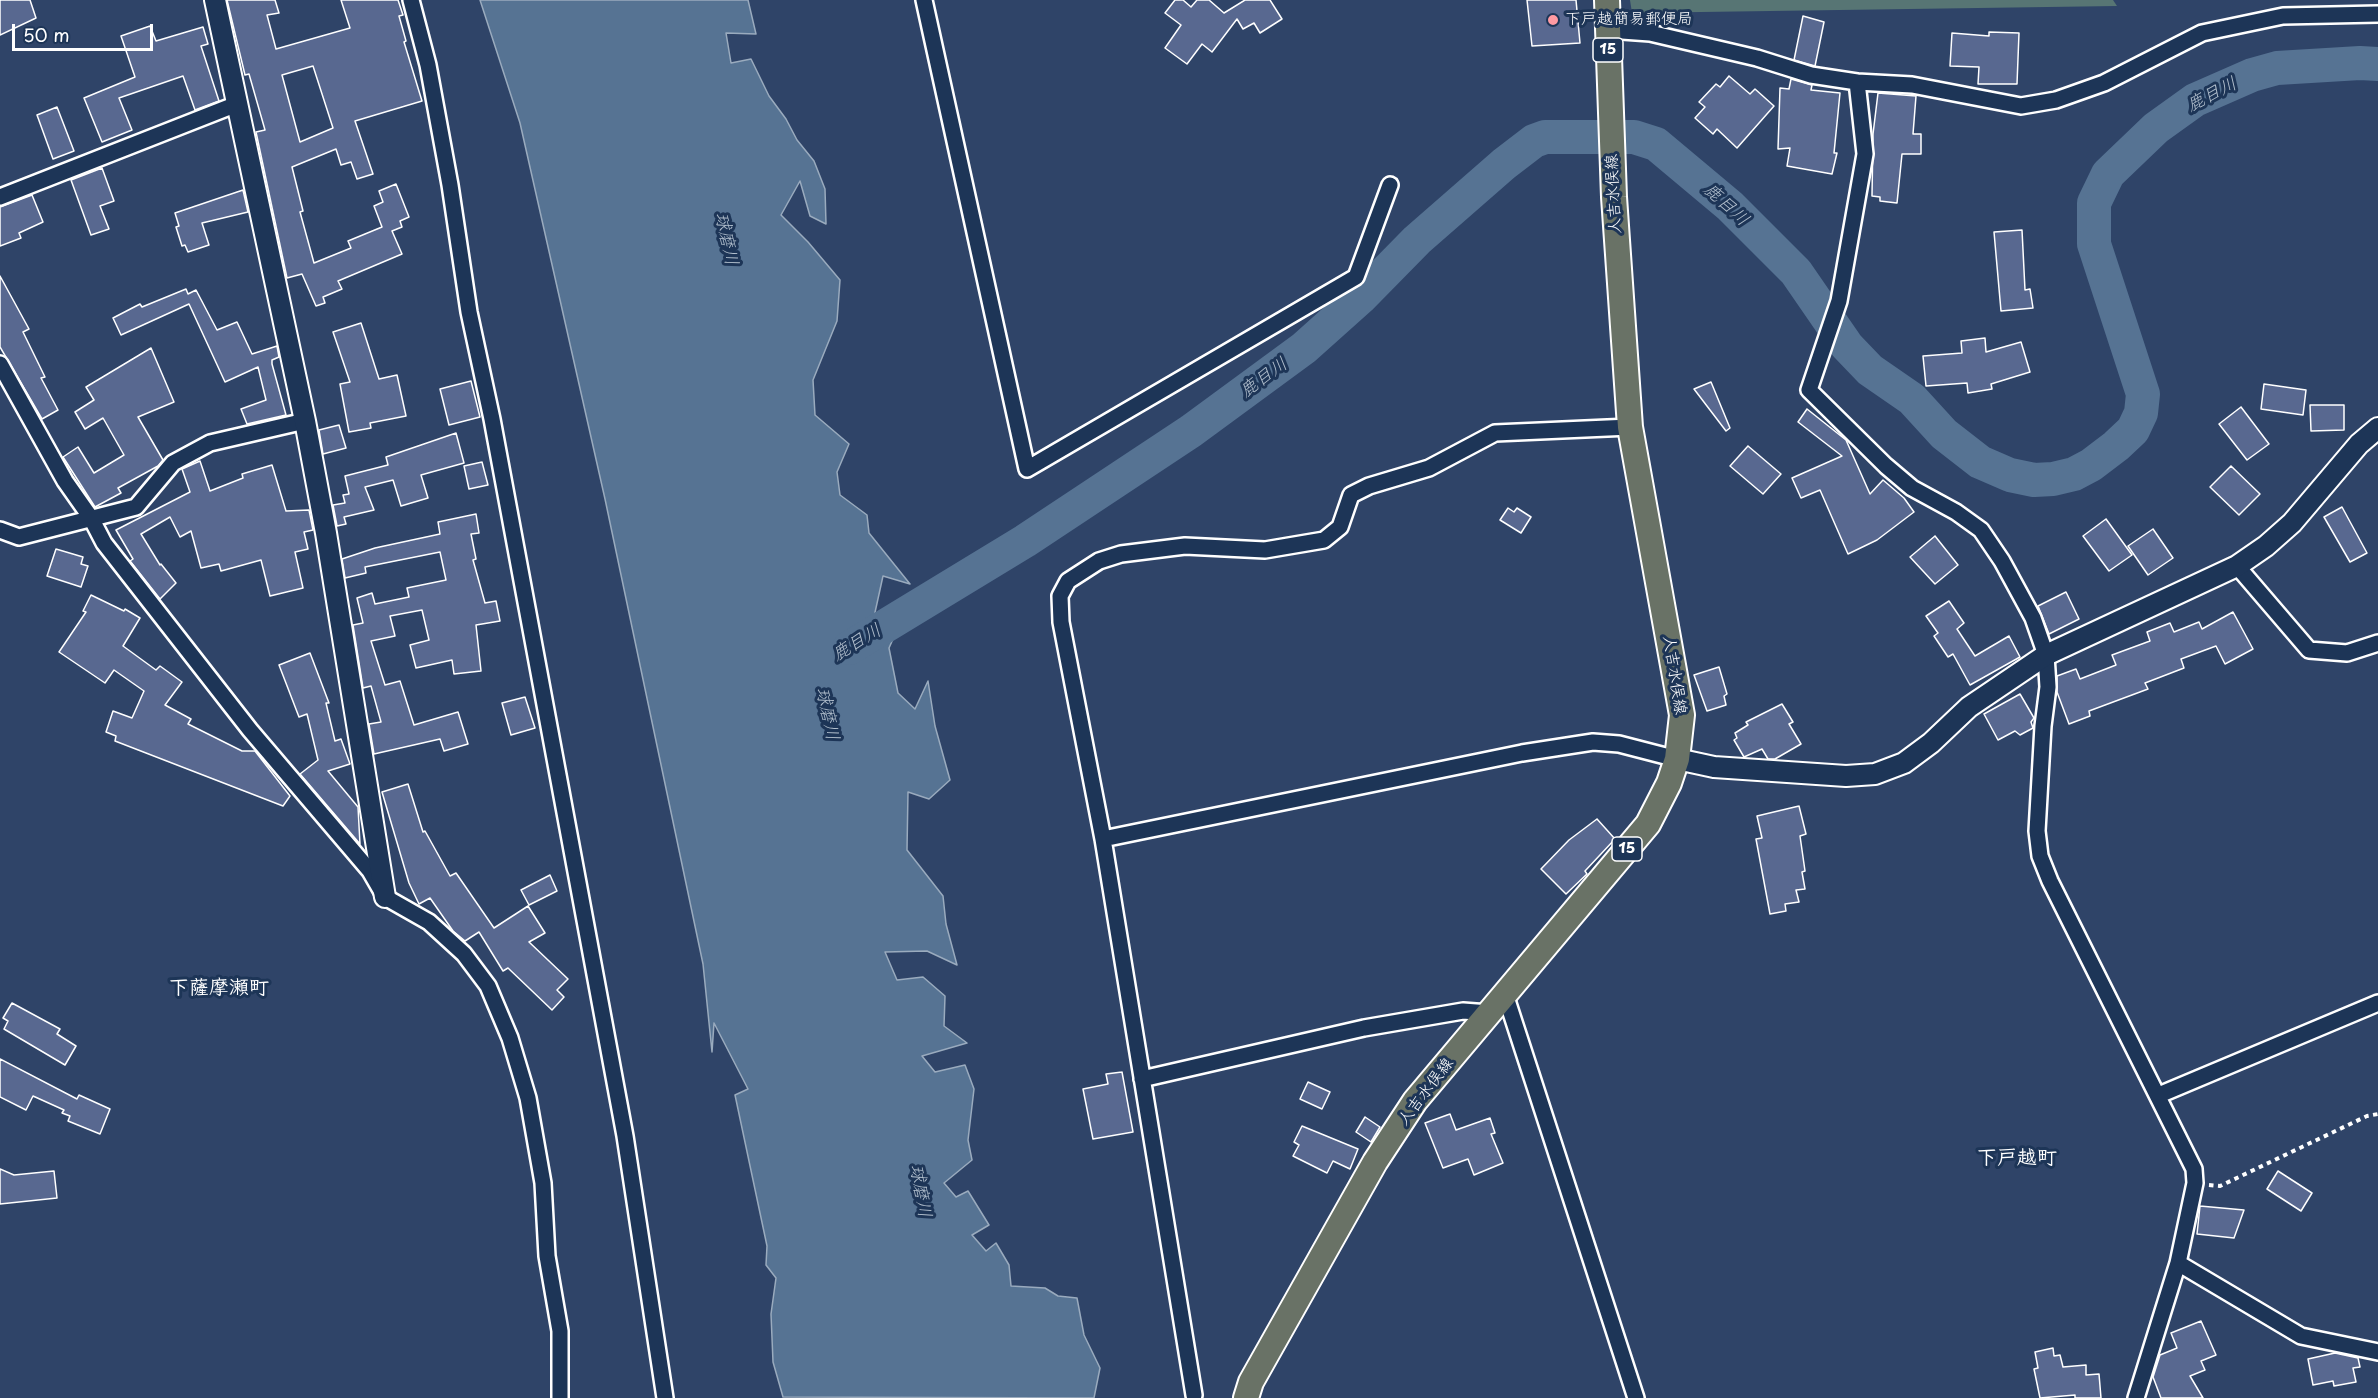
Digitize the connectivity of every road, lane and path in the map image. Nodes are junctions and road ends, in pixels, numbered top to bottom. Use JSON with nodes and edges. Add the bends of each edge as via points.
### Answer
{"nodes":[{"id":1,"x":215,"y":0,"type":"edge"},
{"id":2,"x":411,"y":0,"type":"edge"},
{"id":3,"x":924,"y":0,"type":"edge"},
{"id":4,"x":1606,"y":0,"type":"edge"},
{"id":5,"x":2378,"y":14,"type":"edge"},
{"id":6,"x":1608,"y":30,"type":"junction"},
{"id":7,"x":1857,"y":82,"type":"junction"},
{"id":8,"x":237,"y":104,"type":"junction"},
{"id":9,"x":1390,"y":185,"type":"dead end"},
{"id":10,"x":0,"y":197,"type":"edge"},
{"id":11,"x":0,"y":364,"type":"edge"},
{"id":12,"x":305,"y":421,"type":"junction"},
{"id":13,"x":1630,"y":427,"type":"junction"},
{"id":14,"x":2378,"y":428,"type":"edge"},
{"id":15,"x":91,"y":518,"type":"junction"},
{"id":16,"x":0,"y":530,"type":"edge"},
{"id":17,"x":2237,"y":566,"type":"junction"},
{"id":18,"x":2378,"y":643,"type":"edge"},
{"id":19,"x":2046,"y":655,"type":"junction"},
{"id":20,"x":1677,"y":759,"type":"junction"},
{"id":21,"x":1102,"y":839,"type":"junction"},
{"id":22,"x":385,"y":897,"type":"junction"},
{"id":23,"x":1505,"y":994,"type":"junction"},
{"id":24,"x":2378,"y":1003,"type":"edge"},
{"id":25,"x":1489,"y":1012,"type":"junction"},
{"id":26,"x":1142,"y":1079,"type":"junction"},
{"id":27,"x":2159,"y":1095,"type":"junction"},
{"id":28,"x":2378,"y":1114,"type":"edge"},
{"id":29,"x":2195,"y":1183,"type":"junction"},
{"id":30,"x":2178,"y":1263,"type":"junction"},
{"id":31,"x":2378,"y":1352,"type":"edge"},
{"id":32,"x":1194,"y":1395,"type":"dead end"},
{"id":33,"x":560,"y":1398,"type":"edge"},
{"id":34,"x":665,"y":1398,"type":"edge"},
{"id":35,"x":1246,"y":1398,"type":"edge"},
{"id":36,"x":1636,"y":1398,"type":"edge"},
{"id":37,"x":2136,"y":1398,"type":"edge"}],
"edges":[{"from":1,"to":8,"type":"street"},
{"from":2,"to":34,"type":"street","via":[[430,76],[469,312],[626,1136]]},
{"from":3,"to":9,"type":"street","via":[[1027,469],[1356,277]]},
{"from":4,"to":6,"type":"main road","name":"人吉水俣線","number":"15"},
{"from":5,"to":7,"type":"street","via":[[2283,16],[2202,33],[2104,83],[2056,100],[2021,106],[1912,85]]},
{"from":6,"to":7,"type":"street","via":[[1650,33],[1811,75]]},
{"from":6,"to":13,"type":"main road","name":"人吉水俣線","number":"15","via":[[1614,197]]},
{"from":7,"to":19,"type":"street","via":[[1864,154],[1839,301],[1809,390],[1912,488],[1981,530],[2033,618]]},
{"from":8,"to":10,"type":"street"},
{"from":8,"to":12,"type":"street"},
{"from":11,"to":15,"type":"street","via":[[65,481]]},
{"from":12,"to":15,"type":"street","via":[[210,443],[173,463],[136,507]]},
{"from":12,"to":22,"type":"street"},
{"from":13,"to":20,"type":"main road","name":"人吉水俣線","number":"15","via":[[1682,715]]},
{"from":13,"to":21,"type":"street","via":[[1495,434],[1429,468],[1351,495],[1340,527],[1324,540],[1265,550],[1185,546],[1121,554],[1099,561],[1068,581],[1060,596],[1060,622]]},
{"from":14,"to":17,"type":"street","via":[[2359,444],[2292,523]]},
{"from":15,"to":16,"type":"street","via":[[19,537]]},
{"from":15,"to":22,"type":"street","via":[[104,543],[250,729],[370,871]]},
{"from":17,"to":18,"type":"street","via":[[2309,650],[2347,653]]},
{"from":17,"to":19,"type":"street"},
{"from":19,"to":20,"type":"street","via":[[1969,707],[1904,763],[1875,774],[1845,776],[1714,767]]},
{"from":19,"to":27,"type":"street","via":[[2048,687],[2037,831],[2040,856]]},
{"from":20,"to":21,"type":"street","via":[[1619,744],[1593,742],[1521,753]]},
{"from":20,"to":23,"type":"main road","name":"人吉水俣線","number":"15","via":[[1648,824]]},
{"from":21,"to":26,"type":"street"},
{"from":22,"to":33,"type":"street","via":[[429,922],[465,954],[488,986],[510,1038],[528,1098],[543,1183],[548,1257],[560,1331]]},
{"from":23,"to":25,"type":"main road","name":"人吉水俣線","number":"15"},
{"from":23,"to":36,"type":"street"},
{"from":24,"to":27,"type":"street"},
{"from":25,"to":26,"type":"street","via":[[1463,1011],[1364,1028]]},
{"from":25,"to":35,"type":"main road","name":"人吉水俣線","number":"15","via":[[1415,1101],[1375,1162],[1251,1382]]},
{"from":26,"to":32,"type":"street"},
{"from":27,"to":29,"type":"street","via":[[2194,1169]]},
{"from":28,"to":29,"type":"path","via":[[2220,1186]]},
{"from":29,"to":30,"type":"street"},
{"from":30,"to":31,"type":"street","via":[[2301,1336]]},
{"from":30,"to":37,"type":"street"}]}
